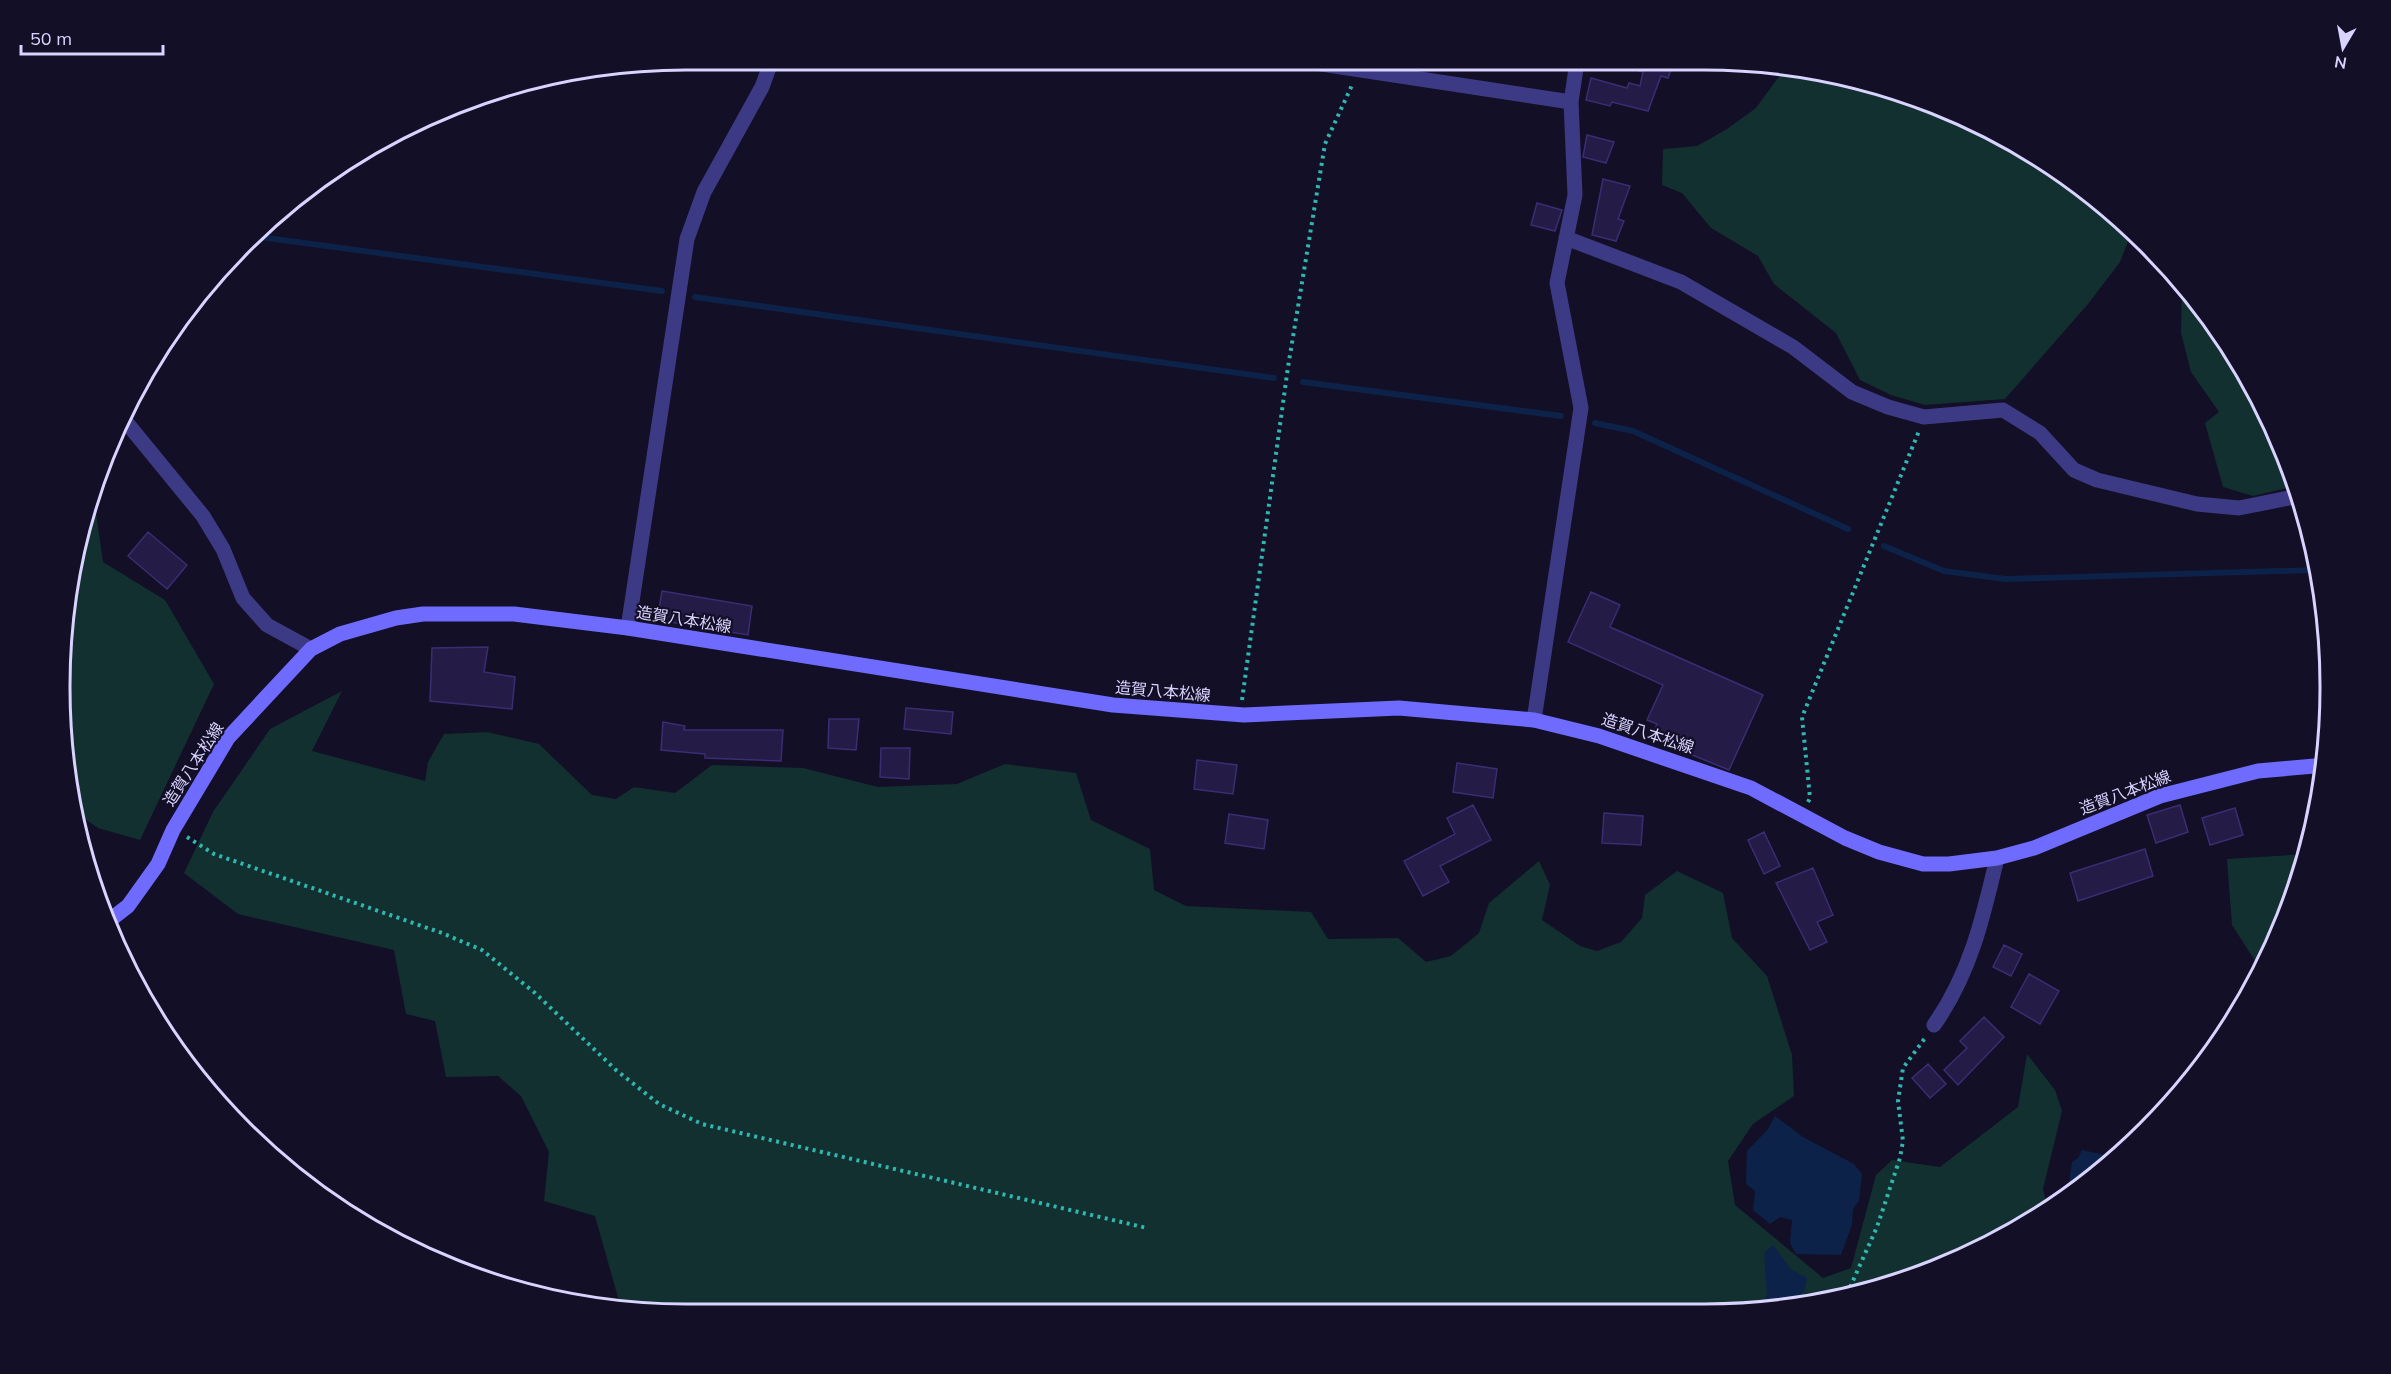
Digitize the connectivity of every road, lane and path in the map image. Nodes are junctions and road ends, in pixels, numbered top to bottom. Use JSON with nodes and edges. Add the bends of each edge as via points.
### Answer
{"nodes":[{"id":1,"x":769,"y":70,"type":"edge"},
{"id":2,"x":1359,"y":70,"type":"joint"},
{"id":3,"x":1576,"y":70,"type":"edge"},
{"id":4,"x":1570,"y":102,"type":"junction"},
{"id":5,"x":1566,"y":238,"type":"junction"},
{"id":6,"x":1924,"y":417,"type":"junction"},
{"id":7,"x":129,"y":425,"type":"edge"},
{"id":8,"x":2291,"y":498,"type":"edge"},
{"id":9,"x":628,"y":628,"type":"junction"},
{"id":10,"x":311,"y":649,"type":"junction"},
{"id":11,"x":1244,"y":715,"type":"junction"},
{"id":12,"x":1534,"y":720,"type":"junction"},
{"id":13,"x":2315,"y":766,"type":"edge"},
{"id":14,"x":1800,"y":814,"type":"junction"},
{"id":15,"x":173,"y":830,"type":"junction"},
{"id":16,"x":1997,"y":858,"type":"junction"},
{"id":17,"x":114,"y":916,"type":"edge"},
{"id":18,"x":1935,"y":1025,"type":"joint"},
{"id":19,"x":1147,"y":1228,"type":"dead end"},
{"id":20,"x":1851,"y":1285,"type":"edge"}],
"edges":[{"from":1,"to":9,"type":"street","via":[[704,192],[687,239]]},
{"from":2,"to":4,"type":"street"},
{"from":2,"to":11,"type":"path","via":[[1325,144],[1288,368],[1242,698]]},
{"from":3,"to":4,"type":"street"},
{"from":4,"to":5,"type":"street","via":[[1575,195]]},
{"from":5,"to":6,"type":"street","via":[[1681,282],[1793,347],[1852,392]]},
{"from":5,"to":12,"type":"street","via":[[1557,283],[1581,408]]},
{"from":6,"to":8,"type":"street","via":[[2003,410],[2040,433],[2074,470],[2097,480],[2198,504],[2239,508]]},
{"from":6,"to":14,"type":"path","via":[[1802,717],[1810,798]]},
{"from":7,"to":10,"type":"street","via":[[203,516],[223,549],[243,598],[267,625]]},
{"from":9,"to":10,"type":"main road","name":"造賀八本松線","via":[[514,614],[423,614],[340,634]]},
{"from":9,"to":11,"type":"main road","name":"造賀八本松線","via":[[1113,705]]},
{"from":10,"to":15,"type":"main road","name":"造賀八本松線","via":[[228,738]]},
{"from":11,"to":12,"type":"main road","name":"造賀八本松線","via":[[1399,708]]},
{"from":12,"to":14,"type":"main road","name":"造賀八本松線","via":[[1673,760],[1751,788]]},
{"from":13,"to":16,"type":"main road","name":"造賀八本松線","via":[[2258,771],[2160,796],[2034,848]]},
{"from":14,"to":16,"type":"main road","name":"造賀八本松線","via":[[1879,852],[1923,864]]},
{"from":15,"to":17,"type":"main road","name":"造賀八本松線","via":[[158,864],[134,898]]},
{"from":15,"to":19,"type":"path","via":[[214,854],[483,950],[658,1104],[702,1124]]},
{"from":16,"to":18,"type":"street","via":[[1975,949],[1954,997]]},
{"from":18,"to":20,"type":"path","via":[[1904,1068],[1898,1101],[1904,1141],[1900,1158],[1877,1227]]}]}
